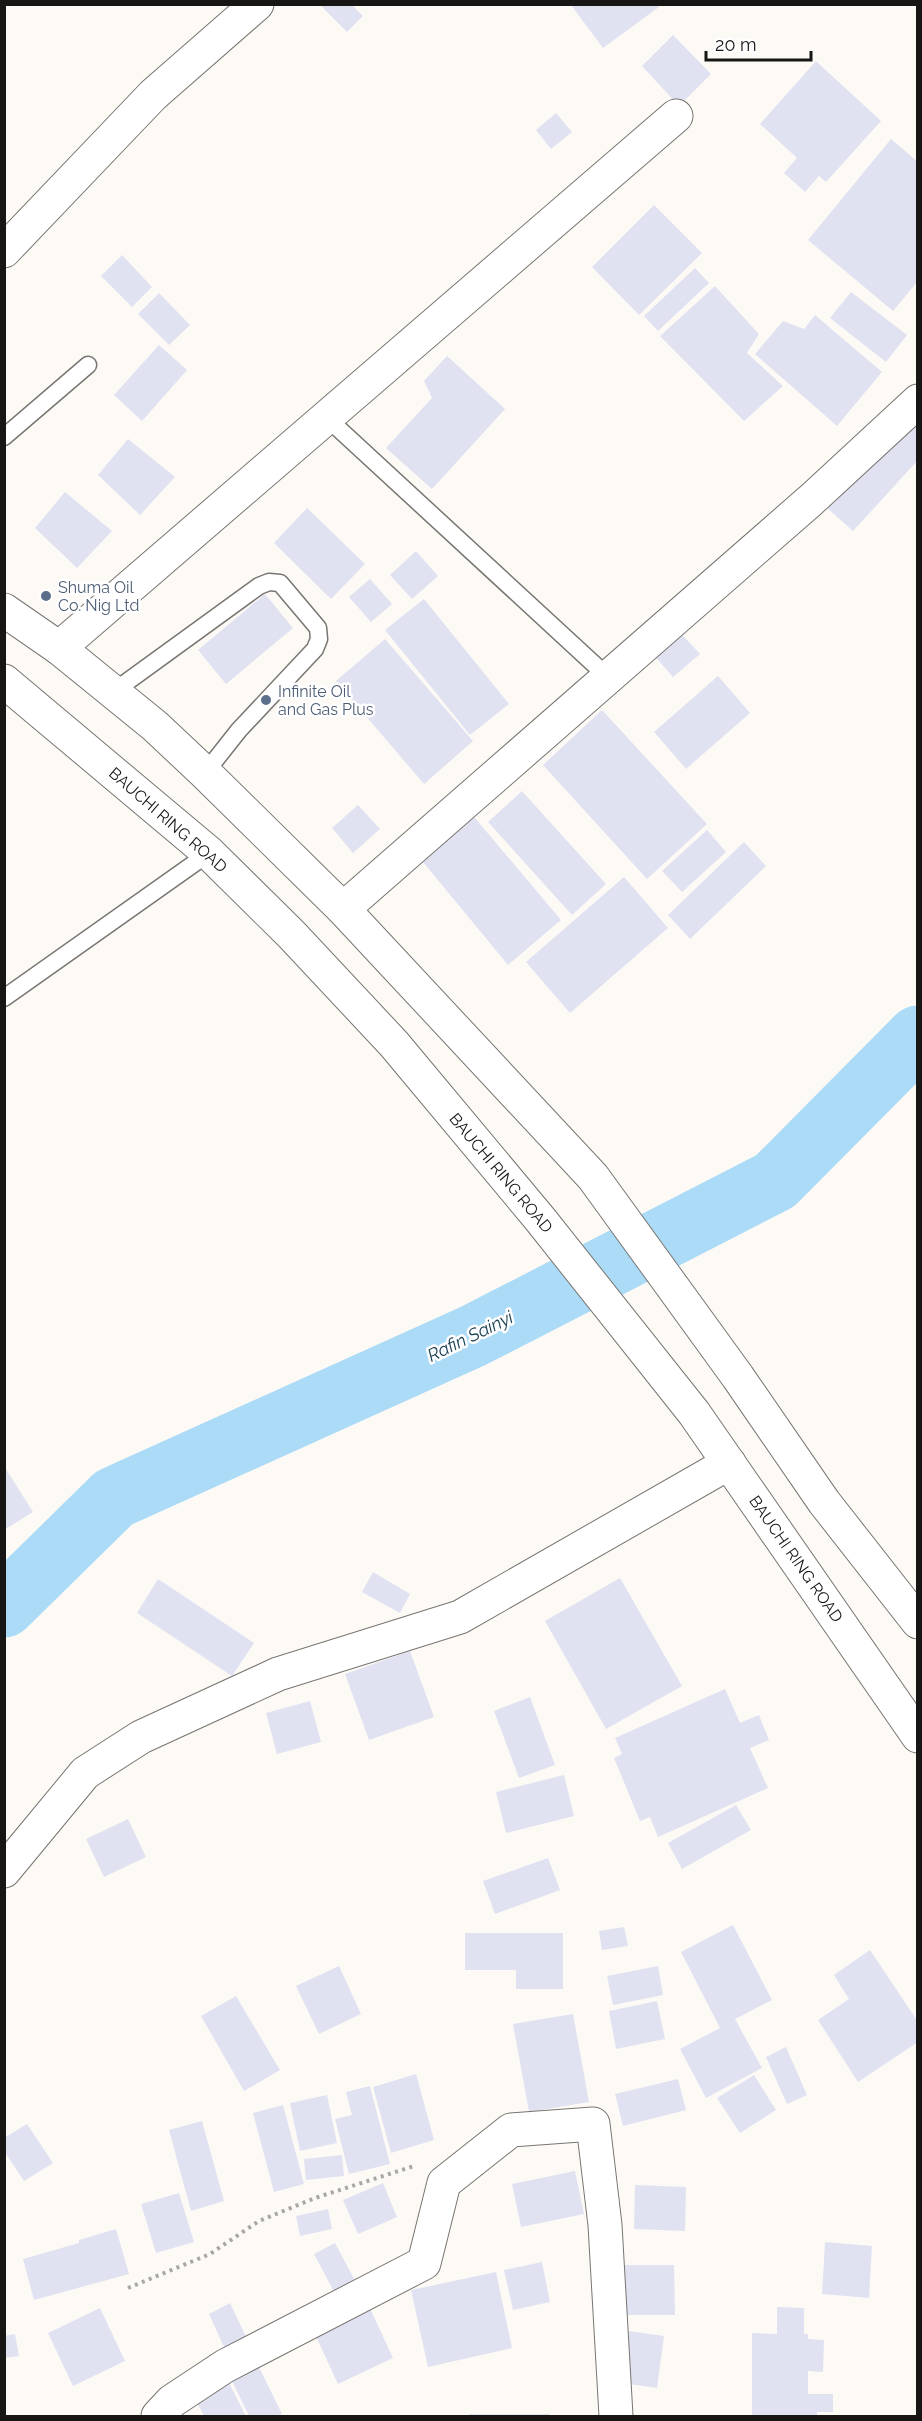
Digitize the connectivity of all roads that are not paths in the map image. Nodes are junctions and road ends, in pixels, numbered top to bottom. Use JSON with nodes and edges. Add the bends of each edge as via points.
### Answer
{"nodes":[{"id":1,"x":257,"y":4,"type":"edge"},
{"id":2,"x":676,"y":117,"type":"dead end"},
{"id":3,"x":4,"y":252,"type":"edge"},
{"id":4,"x":88,"y":365,"type":"dead end"},
{"id":5,"x":918,"y":401,"type":"edge"},
{"id":6,"x":327,"y":418,"type":"junction"},
{"id":7,"x":4,"y":437,"type":"edge"},
{"id":8,"x":4,"y":610,"type":"edge"},
{"id":9,"x":59,"y":648,"type":"junction"},
{"id":10,"x":609,"y":678,"type":"junction"},
{"id":11,"x":4,"y":681,"type":"edge"},
{"id":12,"x":113,"y":692,"type":"junction"},
{"id":13,"x":205,"y":773,"type":"junction"},
{"id":14,"x":209,"y":853,"type":"junction"},
{"id":15,"x":343,"y":909,"type":"junction"},
{"id":16,"x":4,"y":998,"type":"edge"},
{"id":17,"x":729,"y":1463,"type":"junction"},
{"id":18,"x":918,"y":1622,"type":"edge"},
{"id":19,"x":918,"y":1736,"type":"edge"},
{"id":20,"x":4,"y":1871,"type":"edge"},
{"id":21,"x":158,"y":2416,"type":"edge"},
{"id":22,"x":616,"y":2416,"type":"edge"}],
"edges":[{"from":1,"to":3,"type":"street","via":[[153,95]]},
{"from":2,"to":6,"type":"street"},
{"from":4,"to":7,"type":"lane"},
{"from":5,"to":10,"type":"street"},
{"from":6,"to":9,"type":"street"},
{"from":6,"to":10,"type":"lane"},
{"from":8,"to":9,"type":"street"},
{"from":9,"to":12,"type":"street"},
{"from":10,"to":15,"type":"street"},
{"from":11,"to":14,"type":"street","name":"BAUCHI RING ROAD"},
{"from":12,"to":13,"type":"street"},
{"from":12,"to":13,"type":"lane","via":[[259,586],[269,582],[280,584],[318,628],[319,639]]},
{"from":13,"to":15,"type":"street"},
{"from":14,"to":16,"type":"lane"},
{"from":14,"to":17,"type":"street","name":"BAUCHI RING ROAD","via":[[394,1044],[540,1219]]},
{"from":15,"to":18,"type":"street","via":[[593,1177],[824,1502]]},
{"from":17,"to":19,"type":"street","name":"BAUCHI RING ROAD"},
{"from":17,"to":20,"type":"street","via":[[460,1617],[278,1674],[141,1737],[85,1773]]},
{"from":21,"to":22,"type":"street","via":[[172,2401],[225,2367],[424,2263],[444,2183],[511,2130],[593,2124],[605,2225]]}]}
